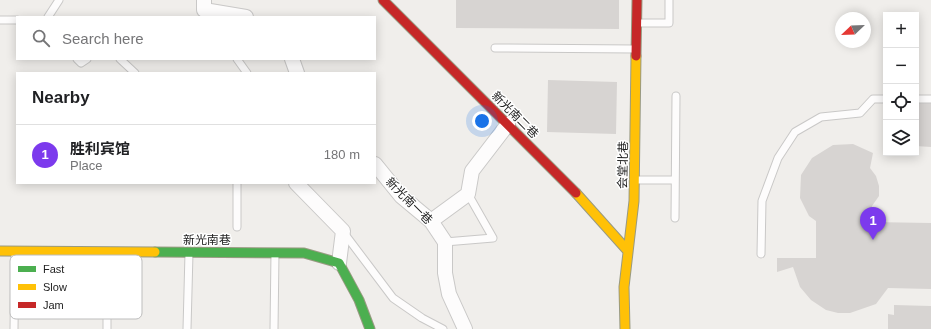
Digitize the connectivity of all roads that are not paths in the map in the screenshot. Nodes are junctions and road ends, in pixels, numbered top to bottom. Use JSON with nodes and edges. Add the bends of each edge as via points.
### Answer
{"nodes":[{"id":1,"x":59,"y":0,"type":"edge"},
{"id":2,"x":383,"y":0,"type":"edge"},
{"id":3,"x":637,"y":0,"type":"edge"},
{"id":4,"x":669,"y":0,"type":"edge"},
{"id":5,"x":202,"y":7,"type":"edge"},
{"id":6,"x":49,"y":16,"type":"edge"},
{"id":7,"x":242,"y":16,"type":"edge"},
{"id":8,"x":0,"y":20,"type":"edge"},
{"id":9,"x":16,"y":20,"type":"edge"},
{"id":10,"x":637,"y":23,"type":"junction"},
{"id":11,"x":494,"y":48,"type":"dead end"},
{"id":12,"x":637,"y":49,"type":"junction"},
{"id":13,"x":121,"y":60,"type":"edge"},
{"id":14,"x":238,"y":60,"type":"edge"},
{"id":15,"x":292,"y":60,"type":"edge"},
{"id":16,"x":134,"y":72,"type":"edge"},
{"id":17,"x":245,"y":72,"type":"edge"},
{"id":18,"x":297,"y":72,"type":"edge"},
{"id":19,"x":676,"y":96,"type":"dead end"},
{"id":20,"x":883,"y":99,"type":"edge"},
{"id":21,"x":919,"y":99,"type":"edge"},
{"id":22,"x":931,"y":100,"type":"edge"},
{"id":23,"x":508,"y":124,"type":"junction"},
{"id":24,"x":376,"y":165,"type":"edge"},
{"id":25,"x":635,"y":180,"type":"junction"},
{"id":26,"x":675,"y":180,"type":"junction"},
{"id":27,"x":237,"y":184,"type":"edge"},
{"id":28,"x":297,"y":184,"type":"edge"},
{"id":29,"x":468,"y":194,"type":"junction"},
{"id":30,"x":675,"y":218,"type":"dead end"},
{"id":31,"x":431,"y":221,"type":"junction"},
{"id":32,"x":237,"y":227,"type":"dead end"},
{"id":33,"x":343,"y":231,"type":"junction"},
{"id":34,"x":445,"y":242,"type":"junction"},
{"id":35,"x":628,"y":250,"type":"junction"},
{"id":36,"x":0,"y":252,"type":"edge"},
{"id":37,"x":15,"y":252,"type":"junction"},
{"id":38,"x":107,"y":252,"type":"joint"},
{"id":39,"x":190,"y":252,"type":"junction"},
{"id":40,"x":276,"y":253,"type":"junction"},
{"id":41,"x":761,"y":254,"type":"dead end"},
{"id":42,"x":15,"y":255,"type":"edge"},
{"id":43,"x":339,"y":263,"type":"junction"},
{"id":44,"x":14,"y":319,"type":"edge"},
{"id":45,"x":14,"y":329,"type":"edge"},
{"id":46,"x":187,"y":329,"type":"edge"},
{"id":47,"x":274,"y":329,"type":"edge"},
{"id":48,"x":370,"y":329,"type":"edge"},
{"id":49,"x":443,"y":329,"type":"edge"},
{"id":50,"x":465,"y":329,"type":"edge"},
{"id":51,"x":625,"y":329,"type":"edge"}],
"edges":[{"from":1,"to":6,"type":"lane"},
{"from":2,"to":23,"type":"street","name":"新光南二巷","via":[[416,36]]},
{"from":3,"to":10,"type":"street","name":"会堂北巷"},
{"from":4,"to":10,"type":"lane","via":[[669,23]]},
{"from":5,"to":7,"type":"street"},
{"from":8,"to":9,"type":"lane"},
{"from":10,"to":12,"type":"street","name":"会堂北巷"},
{"from":11,"to":12,"type":"lane"},
{"from":12,"to":25,"type":"street","name":"会堂北巷"},
{"from":13,"to":16,"type":"lane"},
{"from":14,"to":17,"type":"lane"},
{"from":15,"to":18,"type":"street"},
{"from":19,"to":26,"type":"lane"},
{"from":20,"to":41,"type":"lane","via":[[873,99],[860,113],[821,117],[795,132],[778,158],[762,201]]},
{"from":21,"to":22,"type":"lane"},
{"from":23,"to":29,"type":"street","via":[[472,171]]},
{"from":23,"to":35,"type":"street","name":"新光南二巷"},
{"from":24,"to":31,"type":"street","name":"新光南一巷","via":[[401,196]]},
{"from":25,"to":26,"type":"lane"},
{"from":25,"to":35,"type":"street","name":"会堂北巷"},
{"from":26,"to":30,"type":"lane"},
{"from":27,"to":32,"type":"lane"},
{"from":28,"to":33,"type":"street"},
{"from":29,"to":31,"type":"street"},
{"from":29,"to":34,"type":"lane","via":[[493,238]]},
{"from":31,"to":34,"type":"street","name":"新光南一巷"},
{"from":33,"to":43,"type":"street"},
{"from":33,"to":49,"type":"lane","via":[[393,298]]},
{"from":34,"to":50,"type":"street","via":[[445,273],[449,294]]},
{"from":35,"to":51,"type":"street","name":"会堂北巷","via":[[624,286]]},
{"from":36,"to":37,"type":"street","name":"新光南巷"},
{"from":37,"to":38,"type":"street","name":"新光南巷"},
{"from":37,"to":42,"type":"lane"},
{"from":38,"to":39,"type":"street","name":"新光南巷"},
{"from":39,"to":40,"type":"street","name":"新光南巷"},
{"from":39,"to":46,"type":"lane"},
{"from":40,"to":43,"type":"street","name":"新光南巷","via":[[304,253]]},
{"from":40,"to":47,"type":"lane"},
{"from":43,"to":48,"type":"street","via":[[359,300]]},
{"from":44,"to":45,"type":"lane"}]}
